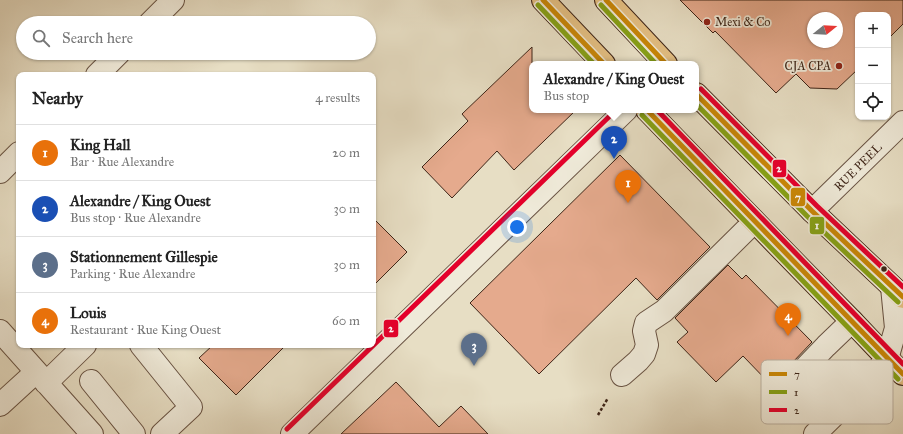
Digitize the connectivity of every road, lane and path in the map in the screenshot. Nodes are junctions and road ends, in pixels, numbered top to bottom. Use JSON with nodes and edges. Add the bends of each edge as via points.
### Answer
{"nodes":[{"id":1,"x":173,"y":0,"type":"edge"},
{"id":2,"x":543,"y":0,"type":"edge"},
{"id":3,"x":606,"y":0,"type":"edge"},
{"id":4,"x":157,"y":16,"type":"edge"},
{"id":5,"x":112,"y":60,"type":"edge"},
{"id":6,"x":601,"y":61,"type":"edge"},
{"id":7,"x":663,"y":61,"type":"edge"},
{"id":8,"x":100,"y":72,"type":"edge"},
{"id":9,"x":699,"y":97,"type":"edge"},
{"id":10,"x":623,"y":113,"type":"edge"},
{"id":11,"x":650,"y":113,"type":"edge"},
{"id":12,"x":903,"y":122,"type":"edge"},
{"id":13,"x":16,"y":156,"type":"edge"},
{"id":14,"x":0,"y":172,"type":"edge"},
{"id":15,"x":812,"y":211,"type":"junction"},
{"id":16,"x":754,"y":222,"type":"junction"},
{"id":17,"x":898,"y":292,"type":"edge"},
{"id":18,"x":852,"y":321,"type":"junction"},
{"id":19,"x":0,"y":331,"type":"edge"},
{"id":20,"x":80,"y":348,"type":"edge"},
{"id":21,"x":143,"y":348,"type":"edge"},
{"id":22,"x":887,"y":359,"type":"joint"},
{"id":23,"x":812,"y":360,"type":"edge"},
{"id":24,"x":893,"y":365,"type":"edge"},
{"id":25,"x":903,"y":374,"type":"edge"},
{"id":26,"x":622,"y":375,"type":"dead end"},
{"id":27,"x":41,"y":378,"type":"junction"},
{"id":28,"x":91,"y":381,"type":"dead end"},
{"id":29,"x":0,"y":405,"type":"edge"},
{"id":30,"x":825,"y":424,"type":"edge"},
{"id":31,"x":92,"y":434,"type":"edge"},
{"id":32,"x":134,"y":434,"type":"edge"},
{"id":33,"x":162,"y":434,"type":"edge"},
{"id":34,"x":292,"y":434,"type":"edge"},
{"id":35,"x":815,"y":434,"type":"edge"}],
"edges":[{"from":1,"to":4,"type":"street"},
{"from":2,"to":6,"type":"main road"},
{"from":3,"to":7,"type":"main road"},
{"from":5,"to":8,"type":"street"},
{"from":9,"to":15,"type":"main road"},
{"from":10,"to":34,"type":"street"},
{"from":11,"to":16,"type":"main road"},
{"from":12,"to":15,"type":"street","name":"RUE PEEL"},
{"from":13,"to":14,"type":"street"},
{"from":15,"to":17,"type":"main road"},
{"from":16,"to":18,"type":"main road"},
{"from":16,"to":26,"type":"street","via":[[664,311],[646,323],[644,331],[647,345],[644,354]]},
{"from":17,"to":22,"type":"street","via":[[896,328]]},
{"from":18,"to":22,"type":"main road"},
{"from":18,"to":23,"type":"street"},
{"from":19,"to":27,"type":"street"},
{"from":20,"to":27,"type":"street"},
{"from":21,"to":33,"type":"street","via":[[191,407]]},
{"from":24,"to":25,"type":"main road"},
{"from":27,"to":29,"type":"street"},
{"from":27,"to":31,"type":"street"},
{"from":28,"to":32,"type":"street"},
{"from":30,"to":35,"type":"street"}]}
